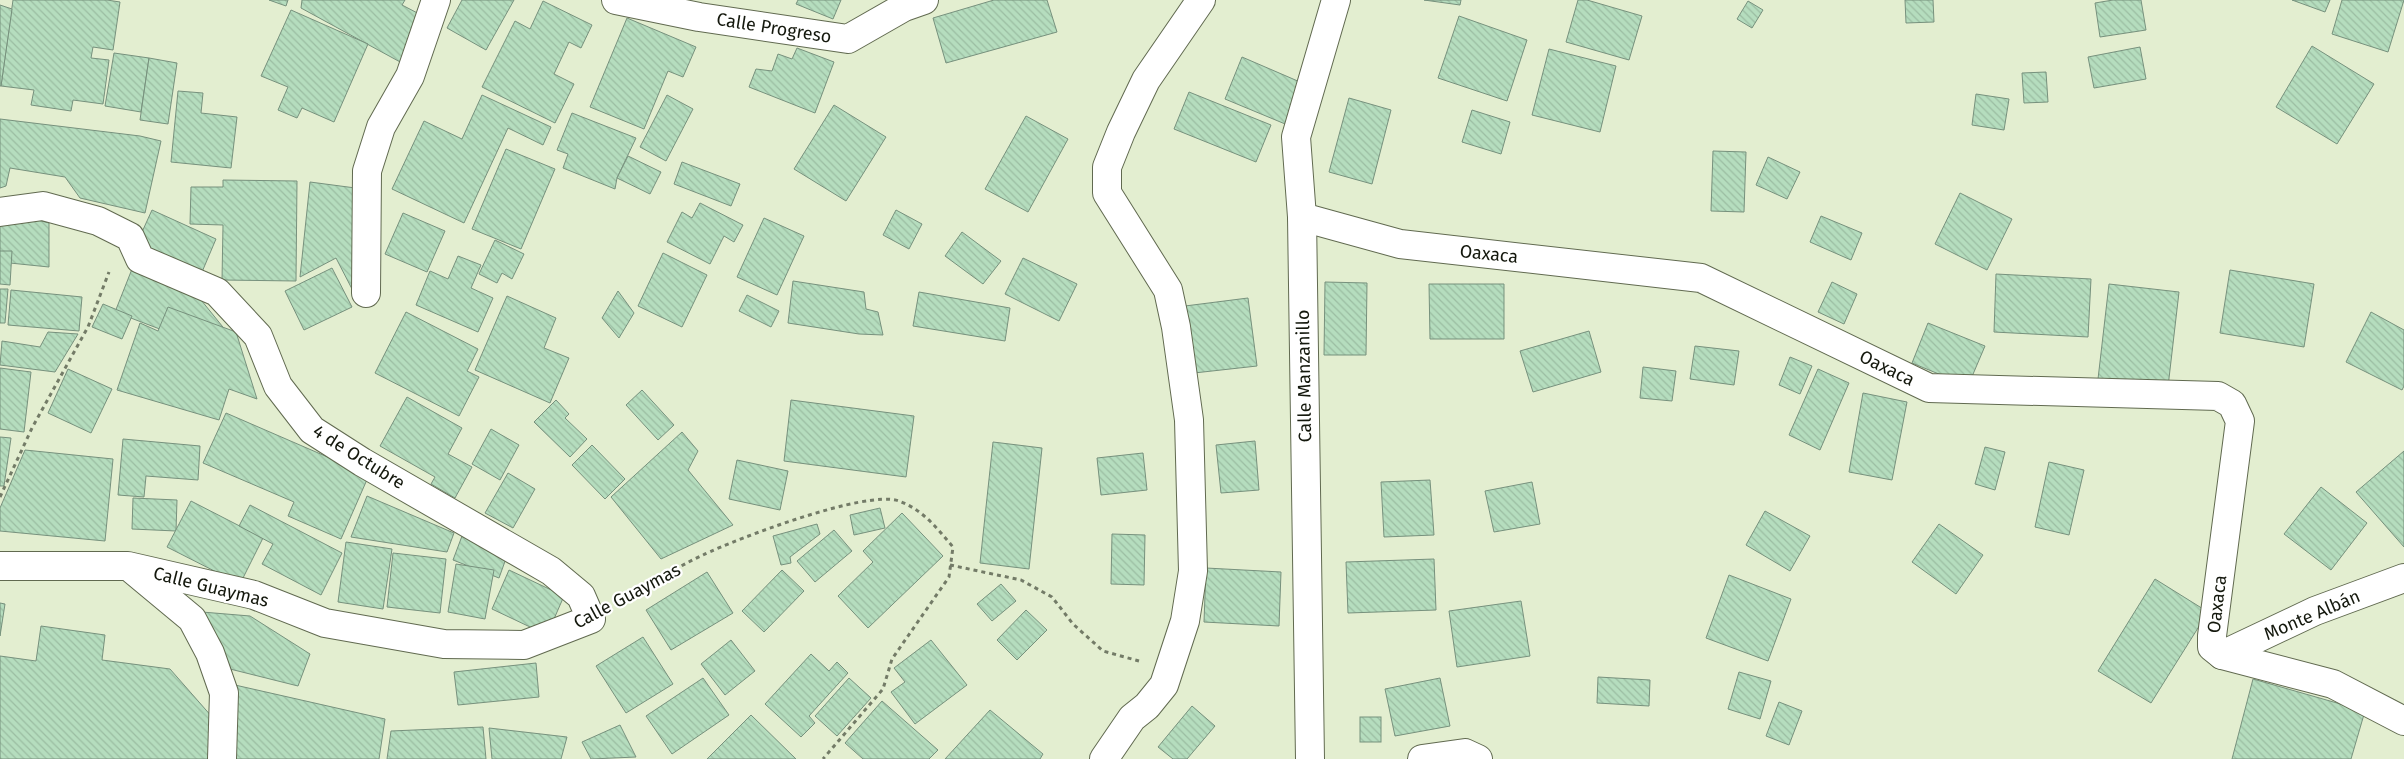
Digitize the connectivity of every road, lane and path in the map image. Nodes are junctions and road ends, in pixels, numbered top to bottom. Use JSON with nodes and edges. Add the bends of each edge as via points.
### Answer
{"nodes":[{"id":1,"x":436,"y":0,"type":"edge"},
{"id":2,"x":616,"y":0,"type":"edge"},
{"id":3,"x":924,"y":0,"type":"edge"},
{"id":4,"x":1201,"y":0,"type":"edge"},
{"id":5,"x":1336,"y":0,"type":"edge"},
{"id":6,"x":0,"y":212,"type":"edge"},
{"id":7,"x":1302,"y":218,"type":"junction"},
{"id":8,"x":140,"y":259,"type":"junction"},
{"id":9,"x":366,"y":293,"type":"dead end"},
{"id":10,"x":0,"y":498,"type":"edge"},
{"id":11,"x":950,"y":565,"type":"junction"},
{"id":12,"x":0,"y":566,"type":"edge"},
{"id":13,"x":128,"y":566,"type":"junction"},
{"id":14,"x":2404,"y":578,"type":"edge"},
{"id":15,"x":591,"y":619,"type":"junction"},
{"id":16,"x":2222,"y":655,"type":"junction"},
{"id":17,"x":1149,"y":664,"type":"dead end"},
{"id":18,"x":2404,"y":721,"type":"edge"},
{"id":19,"x":222,"y":759,"type":"edge"},
{"id":20,"x":822,"y":759,"type":"edge"},
{"id":21,"x":1104,"y":759,"type":"edge"},
{"id":22,"x":1310,"y":759,"type":"edge"},
{"id":23,"x":1422,"y":759,"type":"edge"},
{"id":24,"x":1478,"y":759,"type":"edge"}],
"edges":[{"from":1,"to":9,"type":"street","via":[[410,76],[381,126],[366,171]]},
{"from":2,"to":3,"type":"street","name":"Calle Progreso","via":[[699,17],[848,39],[904,7]]},
{"from":4,"to":21,"type":"street","via":[[1146,80],[1107,167],[1107,193],[1168,290],[1190,420],[1193,571],[1185,621],[1164,685],[1132,718]]},
{"from":5,"to":7,"type":"street","name":"Calle Manzanillo","via":[[1296,137]]},
{"from":6,"to":8,"type":"street","via":[[43,206],[98,220],[130,237]]},
{"from":7,"to":16,"type":"street","name":"Oaxaca","via":[[1400,244],[1701,278],[1930,388],[2218,396],[2232,404],[2240,420],[2212,636],[2212,647]]},
{"from":7,"to":22,"type":"street","name":"Calle Manzanillo"},
{"from":8,"to":10,"type":"path","via":[[111,268],[88,327],[32,428]]},
{"from":8,"to":15,"type":"street","name":"4 de Octubre","via":[[217,292],[258,336],[278,386],[312,430],[551,570],[581,596]]},
{"from":11,"to":15,"type":"path","name":"Calle Guaymas","via":[[953,547],[927,516],[897,500],[862,500],[762,530],[701,556]]},
{"from":11,"to":17,"type":"path","via":[[1021,580],[1052,597],[1073,624],[1103,651]]},
{"from":11,"to":20,"type":"path","name":"Calle Guaymas","via":[[949,577],[892,659],[883,689]]},
{"from":12,"to":13,"type":"street","name":"Calle Guaymas"},
{"from":13,"to":15,"type":"street","name":"Calle Guaymas","via":[[254,594],[325,623],[444,644],[524,645]]},
{"from":13,"to":19,"type":"street","via":[[192,619],[210,653],[224,693]]},
{"from":14,"to":16,"type":"street","name":"Monte Albán","via":[[2316,611]]},
{"from":16,"to":18,"type":"street","via":[[2333,684]]},
{"from":23,"to":24,"type":"street","via":[[1465,753]]}]}
